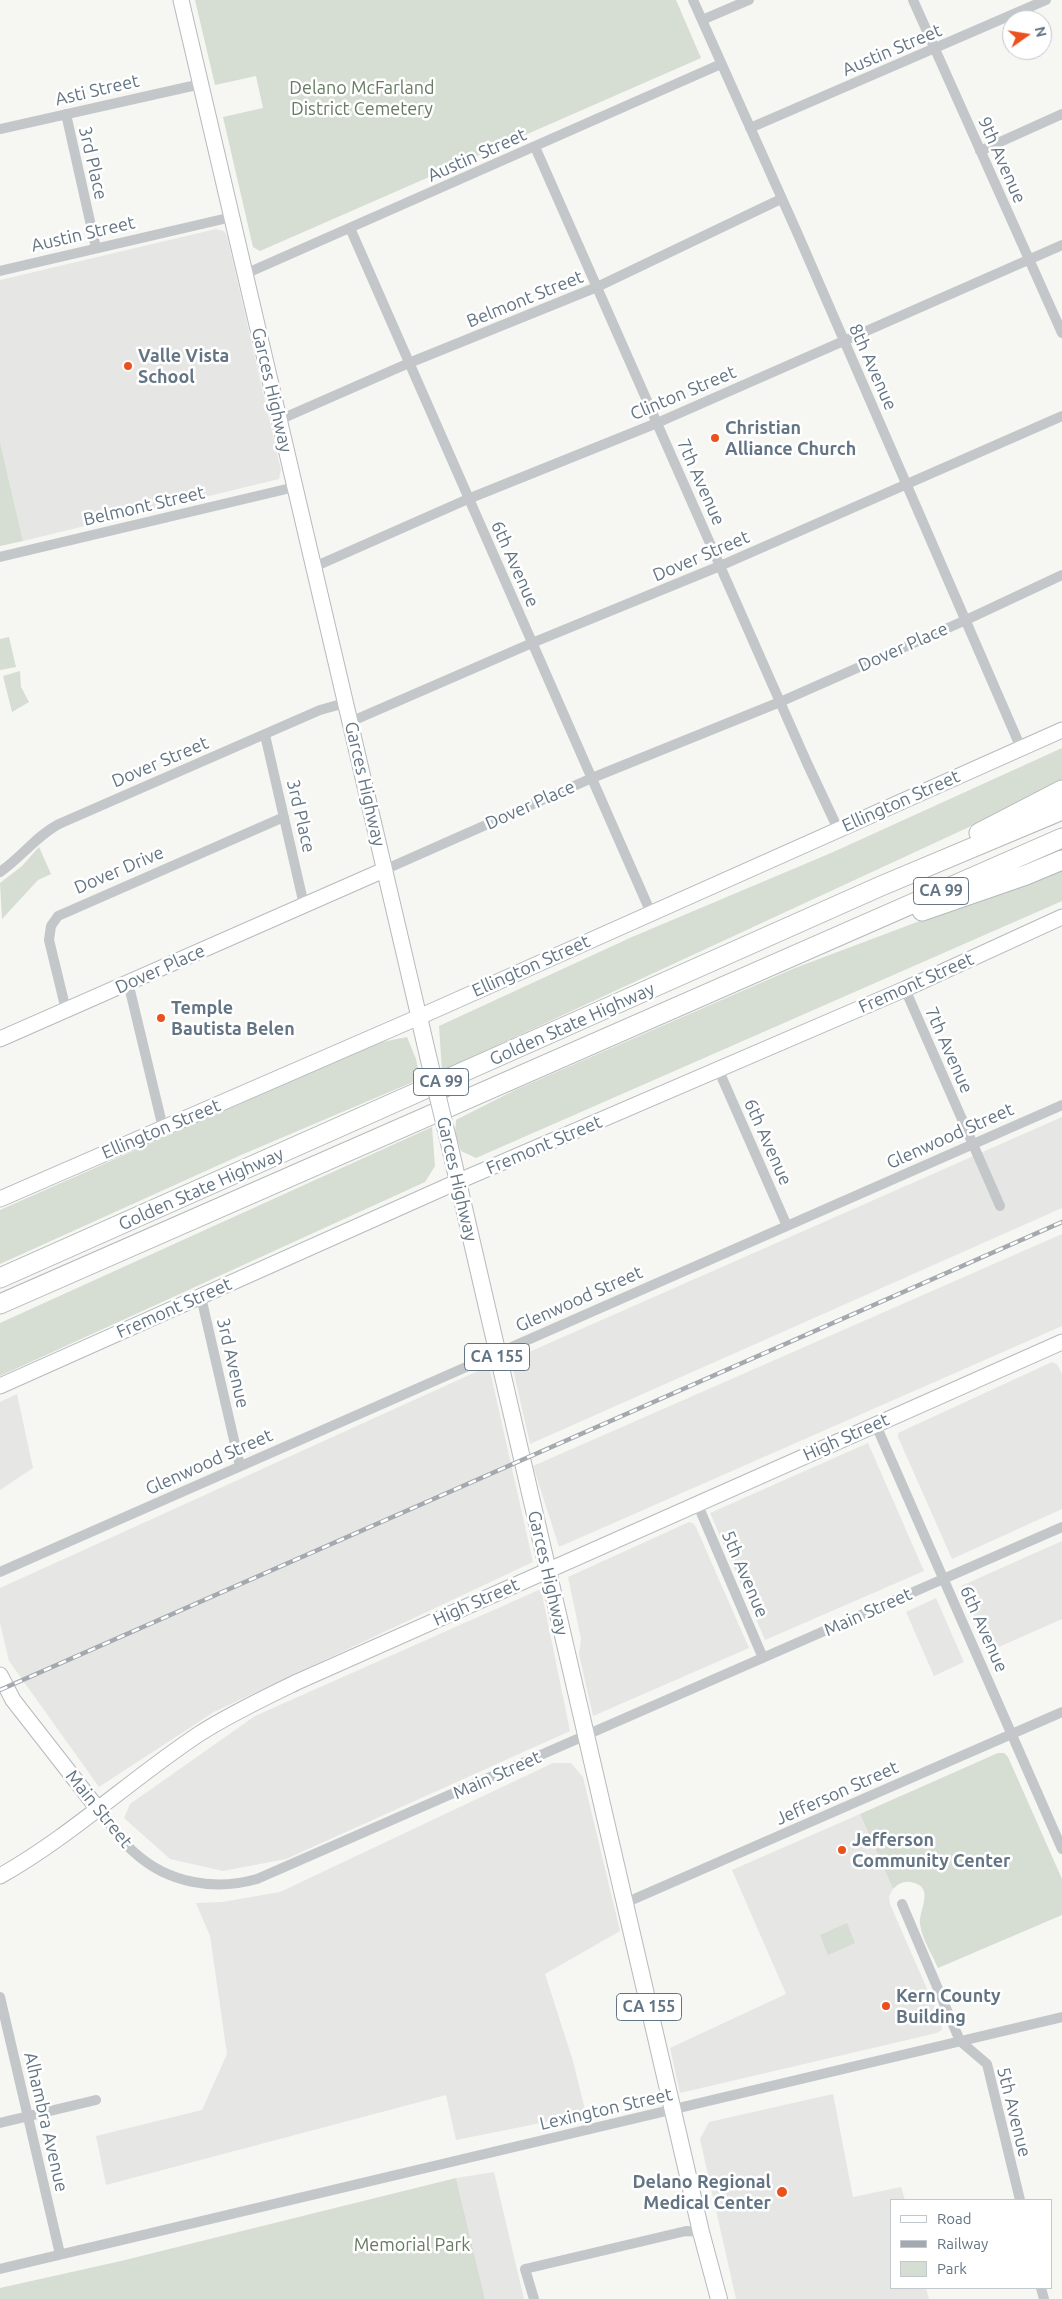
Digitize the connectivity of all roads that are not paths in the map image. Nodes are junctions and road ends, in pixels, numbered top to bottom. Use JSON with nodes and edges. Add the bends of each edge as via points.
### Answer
{"nodes":[{"id":1,"x":181,"y":0,"type":"edge"},
{"id":2,"x":693,"y":0,"type":"edge"},
{"id":3,"x":749,"y":0,"type":"edge"},
{"id":4,"x":913,"y":0,"type":"edge"},
{"id":5,"x":1046,"y":0,"type":"edge"},
{"id":6,"x":702,"y":20,"type":"junction"},
{"id":7,"x":935,"y":49,"type":"junction"},
{"id":8,"x":721,"y":64,"type":"junction"},
{"id":9,"x":201,"y":84,"type":"junction"},
{"id":10,"x":66,"y":114,"type":"junction"},
{"id":11,"x":1062,"y":114,"type":"edge"},
{"id":12,"x":750,"y":128,"type":"junction"},
{"id":13,"x":0,"y":129,"type":"edge"},
{"id":14,"x":535,"y":147,"type":"junction"},
{"id":15,"x":980,"y":151,"type":"junction"},
{"id":16,"x":781,"y":200,"type":"junction"},
{"id":17,"x":232,"y":217,"type":"junction"},
{"id":18,"x":350,"y":228,"type":"junction"},
{"id":19,"x":1062,"y":245,"type":"edge"},
{"id":20,"x":96,"y":248,"type":"junction"},
{"id":21,"x":1028,"y":260,"type":"junction"},
{"id":22,"x":0,"y":271,"type":"edge"},
{"id":23,"x":245,"y":274,"type":"junction"},
{"id":24,"x":597,"y":287,"type":"junction"},
{"id":25,"x":1062,"y":332,"type":"edge"},
{"id":26,"x":844,"y":340,"type":"junction"},
{"id":27,"x":409,"y":363,"type":"junction"},
{"id":28,"x":1062,"y":416,"type":"edge"},
{"id":29,"x":279,"y":420,"type":"junction"},
{"id":30,"x":657,"y":423,"type":"junction"},
{"id":31,"x":906,"y":484,"type":"junction"},
{"id":32,"x":295,"y":487,"type":"junction"},
{"id":33,"x":468,"y":499,"type":"junction"},
{"id":34,"x":0,"y":557,"type":"edge"},
{"id":35,"x":720,"y":566,"type":"junction"},
{"id":36,"x":314,"y":567,"type":"junction"},
{"id":37,"x":1062,"y":575,"type":"edge"},
{"id":38,"x":966,"y":620,"type":"junction"},
{"id":39,"x":532,"y":643,"type":"junction"},
{"id":40,"x":780,"y":702,"type":"junction"},
{"id":41,"x":345,"y":703,"type":"junction"},
{"id":42,"x":350,"y":722,"type":"junction"},
{"id":43,"x":1062,"y":730,"type":"edge"},
{"id":44,"x":265,"y":735,"type":"junction"},
{"id":45,"x":1021,"y":748,"type":"junction"},
{"id":46,"x":592,"y":778,"type":"junction"},
{"id":47,"x":1062,"y":790,"type":"edge"},
{"id":48,"x":1062,"y":810,"type":"edge"},
{"id":49,"x":284,"y":816,"type":"junction"},
{"id":50,"x":838,"y":829,"type":"junction"},
{"id":51,"x":1062,"y":838,"type":"edge"},
{"id":52,"x":1062,"y":860,"type":"edge"},
{"id":53,"x":384,"y":870,"type":"junction"},
{"id":54,"x":0,"y":872,"type":"edge"},
{"id":55,"x":881,"y":886,"type":"junction"},
{"id":56,"x":304,"y":905,"type":"junction"},
{"id":57,"x":651,"y":912,"type":"junction"},
{"id":58,"x":1062,"y":917,"type":"edge"},
{"id":59,"x":821,"y":944,"type":"junction"},
{"id":60,"x":128,"y":982,"type":"junction"},
{"id":61,"x":904,"y":989,"type":"junction"},
{"id":62,"x":66,"y":1010,"type":"junction"},
{"id":63,"x":419,"y":1017,"type":"junction"},
{"id":64,"x":0,"y":1039,"type":"edge"},
{"id":65,"x":719,"y":1071,"type":"junction"},
{"id":66,"x":1062,"y":1105,"type":"edge"},
{"id":67,"x":163,"y":1128,"type":"junction"},
{"id":68,"x":973,"y":1144,"type":"junction"},
{"id":69,"x":458,"y":1181,"type":"junction"},
{"id":70,"x":0,"y":1199,"type":"edge"},
{"id":71,"x":1000,"y":1206,"type":"dead end"},
{"id":72,"x":787,"y":1226,"type":"junction"},
{"id":73,"x":0,"y":1278,"type":"edge"},
{"id":74,"x":201,"y":1297,"type":"junction"},
{"id":75,"x":0,"y":1304,"type":"edge"},
{"id":76,"x":1062,"y":1342,"type":"edge"},
{"id":77,"x":496,"y":1354,"type":"junction"},
{"id":78,"x":0,"y":1386,"type":"edge"},
{"id":79,"x":875,"y":1423,"type":"junction"},
{"id":80,"x":240,"y":1466,"type":"junction"},
{"id":81,"x":696,"y":1503,"type":"junction"},
{"id":82,"x":1062,"y":1527,"type":"edge"},
{"id":83,"x":548,"y":1570,"type":"junction"},
{"id":84,"x":0,"y":1572,"type":"edge"},
{"id":85,"x":944,"y":1578,"type":"junction"},
{"id":86,"x":763,"y":1658,"type":"junction"},
{"id":87,"x":0,"y":1675,"type":"edge"},
{"id":88,"x":1062,"y":1712,"type":"edge"},
{"id":89,"x":1012,"y":1734,"type":"junction"},
{"id":90,"x":586,"y":1736,"type":"junction"},
{"id":91,"x":98,"y":1809,"type":"junction"},
{"id":92,"x":1062,"y":1849,"type":"edge"},
{"id":93,"x":0,"y":1876,"type":"edge"},
{"id":94,"x":625,"y":1903,"type":"junction"},
{"id":95,"x":902,"y":1904,"type":"dead end"},
{"id":96,"x":0,"y":1997,"type":"edge"},
{"id":97,"x":1062,"y":2017,"type":"edge"},
{"id":98,"x":960,"y":2041,"type":"junction"},
{"id":99,"x":96,"y":2100,"type":"dead end"},
{"id":100,"x":673,"y":2110,"type":"junction"},
{"id":101,"x":28,"y":2116,"type":"junction"},
{"id":102,"x":0,"y":2123,"type":"edge"},
{"id":103,"x":1020,"y":2199,"type":"edge"},
{"id":104,"x":701,"y":2232,"type":"junction"},
{"id":105,"x":60,"y":2254,"type":"junction"},
{"id":106,"x":0,"y":2269,"type":"edge"},
{"id":107,"x":534,"y":2299,"type":"edge"},
{"id":108,"x":719,"y":2299,"type":"edge"}],
"edges":[{"from":1,"to":9,"type":"street","name":"Garces Highway"},
{"from":2,"to":6,"type":"street","name":"8th Avenue"},
{"from":3,"to":6,"type":"street"},
{"from":4,"to":7,"type":"street","name":"9th Avenue"},
{"from":5,"to":7,"type":"street","name":"Austin Street"},
{"from":6,"to":8,"type":"street","name":"8th Avenue"},
{"from":7,"to":12,"type":"street","name":"Austin Street"},
{"from":7,"to":15,"type":"street","name":"9th Avenue"},
{"from":8,"to":12,"type":"street","name":"8th Avenue"},
{"from":8,"to":14,"type":"street","name":"Austin Street"},
{"from":9,"to":10,"type":"street","name":"Asti Street"},
{"from":9,"to":17,"type":"street","name":"Garces Highway"},
{"from":10,"to":13,"type":"street","name":"Asti Street"},
{"from":10,"to":20,"type":"street","name":"3rd Place"},
{"from":11,"to":15,"type":"street"},
{"from":12,"to":16,"type":"street","name":"8th Avenue"},
{"from":14,"to":18,"type":"street","name":"Austin Street"},
{"from":14,"to":24,"type":"street","name":"7th Avenue"},
{"from":15,"to":21,"type":"street","name":"9th Avenue"},
{"from":16,"to":24,"type":"street","name":"Belmont Street"},
{"from":16,"to":26,"type":"street","name":"8th Avenue"},
{"from":17,"to":20,"type":"street","name":"Austin Street"},
{"from":17,"to":23,"type":"street","name":"Garces Highway"},
{"from":18,"to":23,"type":"street","name":"Austin Street"},
{"from":18,"to":27,"type":"street","name":"6th Avenue"},
{"from":19,"to":21,"type":"street","name":"Clinton Street"},
{"from":20,"to":22,"type":"street","name":"Austin Street"},
{"from":21,"to":25,"type":"street","name":"9th Avenue"},
{"from":21,"to":26,"type":"street","name":"Clinton Street"},
{"from":23,"to":29,"type":"street","name":"Garces Highway"},
{"from":24,"to":27,"type":"street","name":"Belmont Street"},
{"from":24,"to":30,"type":"street","name":"7th Avenue"},
{"from":26,"to":30,"type":"street","name":"Clinton Street"},
{"from":26,"to":31,"type":"street","name":"8th Avenue"},
{"from":27,"to":29,"type":"street","name":"Belmont Street"},
{"from":27,"to":33,"type":"street","name":"6th Avenue"},
{"from":28,"to":31,"type":"street","name":"Dover Street"},
{"from":29,"to":32,"type":"street","name":"Garces Highway"},
{"from":30,"to":33,"type":"street","name":"Clinton Street"},
{"from":30,"to":35,"type":"street","name":"7th Avenue"},
{"from":31,"to":35,"type":"street","name":"Dover Street"},
{"from":31,"to":38,"type":"street","name":"8th Avenue"},
{"from":32,"to":34,"type":"street","name":"Belmont Street"},
{"from":32,"to":36,"type":"street","name":"Garces Highway"},
{"from":33,"to":36,"type":"street","name":"Clinton Street"},
{"from":33,"to":39,"type":"street","name":"6th Avenue"},
{"from":35,"to":39,"type":"street","name":"Dover Street"},
{"from":35,"to":40,"type":"street","name":"7th Avenue"},
{"from":36,"to":41,"type":"street","name":"Garces Highway"},
{"from":37,"to":38,"type":"street","name":"Dover Place"},
{"from":38,"to":40,"type":"street","name":"Dover Place"},
{"from":38,"to":45,"type":"street","name":"8th Avenue"},
{"from":39,"to":42,"type":"street","name":"Dover Street"},
{"from":39,"to":46,"type":"street","name":"6th Avenue"},
{"from":40,"to":46,"type":"street","name":"Dover Place"},
{"from":40,"to":50,"type":"street","name":"7th Avenue"},
{"from":41,"to":42,"type":"street","name":"Garces Highway"},
{"from":41,"to":44,"type":"street","name":"Dover Street","via":[[320,710]]},
{"from":42,"to":53,"type":"street","name":"Garces Highway"},
{"from":43,"to":45,"type":"street","name":"Ellington Street"},
{"from":44,"to":49,"type":"street","name":"3rd Place"},
{"from":44,"to":54,"type":"street","name":"Dover Street","via":[[59,824],[39,836]]},
{"from":45,"to":50,"type":"street","name":"Ellington Street"},
{"from":46,"to":53,"type":"street","name":"Dover Place"},
{"from":46,"to":57,"type":"street","name":"6th Avenue"},
{"from":47,"to":55,"type":"highway"},
{"from":48,"to":55,"type":"highway","name":"Golden State Highway","number":"CA 99"},
{"from":49,"to":56,"type":"street","name":"3rd Place"},
{"from":49,"to":62,"type":"street","name":"Dover Drive","via":[[58,916],[51,926],[49,940]]},
{"from":50,"to":57,"type":"street","name":"Ellington Street"},
{"from":51,"to":59,"type":"highway","name":"Golden State Highway","number":"CA 99"},
{"from":52,"to":59,"type":"highway","via":[[1003,884]]},
{"from":53,"to":56,"type":"street","name":"Dover Place"},
{"from":53,"to":63,"type":"street","name":"Garces Highway"},
{"from":55,"to":73,"type":"highway","name":"Golden State Highway","number":"CA 99"},
{"from":56,"to":60,"type":"street","name":"Dover Place"},
{"from":57,"to":63,"type":"street","name":"Ellington Street"},
{"from":58,"to":61,"type":"street","name":"Fremont Street"},
{"from":59,"to":75,"type":"highway","name":"Golden State Highway","number":"CA 99"},
{"from":60,"to":62,"type":"street","name":"Dover Place"},
{"from":60,"to":67,"type":"street"},
{"from":61,"to":65,"type":"street","name":"Fremont Street"},
{"from":61,"to":68,"type":"street","name":"7th Avenue"},
{"from":62,"to":64,"type":"street","name":"Dover Place"},
{"from":63,"to":67,"type":"street","name":"Ellington Street"},
{"from":63,"to":69,"type":"main road","name":"Garces Highway","number":"CA 155","bridge":true},
{"from":65,"to":69,"type":"street","name":"Fremont Street"},
{"from":65,"to":72,"type":"street","name":"6th Avenue"},
{"from":66,"to":68,"type":"street","name":"Glenwood Street"},
{"from":67,"to":70,"type":"street","name":"Ellington Street"},
{"from":68,"to":71,"type":"street","name":"7th Avenue"},
{"from":68,"to":72,"type":"street","name":"Glenwood Street"},
{"from":69,"to":74,"type":"street","name":"Fremont Street"},
{"from":69,"to":77,"type":"main road","name":"Garces Highway","number":"CA 155"},
{"from":72,"to":77,"type":"street","name":"Glenwood Street"},
{"from":74,"to":78,"type":"street","name":"Fremont Street"},
{"from":74,"to":80,"type":"street","name":"3rd Avenue"},
{"from":76,"to":79,"type":"street","name":"High Street"},
{"from":77,"to":80,"type":"street","name":"Glenwood Street"},
{"from":77,"to":83,"type":"main road","name":"Garces Highway","number":"CA 155"},
{"from":79,"to":81,"type":"street","name":"High Street"},
{"from":79,"to":85,"type":"street","name":"6th Avenue"},
{"from":80,"to":84,"type":"street","name":"Glenwood Street"},
{"from":81,"to":83,"type":"street","name":"High Street"},
{"from":81,"to":86,"type":"street","name":"5th Avenue"},
{"from":82,"to":85,"type":"street","name":"Main Street"},
{"from":83,"to":90,"type":"main road","name":"Garces Highway","number":"CA 155"},
{"from":83,"to":91,"type":"street","name":"High Street","via":[[247,1706],[200,1734]]},
{"from":85,"to":86,"type":"street","name":"Main Street"},
{"from":85,"to":89,"type":"street","name":"6th Avenue"},
{"from":86,"to":90,"type":"street","name":"Main Street"},
{"from":87,"to":91,"type":"street","name":"Main Street","via":[[13,1700]]},
{"from":88,"to":89,"type":"street","name":"Jefferson Street"},
{"from":89,"to":92,"type":"street","name":"6th Avenue"},
{"from":89,"to":94,"type":"street","name":"Jefferson Street"},
{"from":90,"to":91,"type":"street","name":"Main Street","via":[[288,1868],[232,1885],[188,1881],[152,1866],[126,1845]]},
{"from":90,"to":94,"type":"main road","name":"Garces Highway","number":"CA 155"},
{"from":91,"to":93,"type":"street","name":"High Street","via":[[58,1840]]},
{"from":94,"to":100,"type":"main road","name":"Garces Highway","number":"CA 155"},
{"from":95,"to":98,"type":"street","name":"5th Avenue"},
{"from":96,"to":101,"type":"street","name":"Alhambra Avenue"},
{"from":97,"to":98,"type":"street","name":"Lexington Street"},
{"from":98,"to":100,"type":"street","name":"Lexington Street"},
{"from":98,"to":103,"type":"street","name":"5th Avenue","via":[[987,2064]]},
{"from":99,"to":101,"type":"street"},
{"from":100,"to":104,"type":"main road","name":"Garces Highway","number":"CA 155"},
{"from":100,"to":105,"type":"street","name":"Lexington Street"},
{"from":101,"to":102,"type":"street"},
{"from":101,"to":105,"type":"street","name":"Alhambra Avenue"},
{"from":104,"to":107,"type":"street","via":[[686,2231],[525,2269]]},
{"from":104,"to":108,"type":"main road","name":"Garces Highway","number":"CA 155"},
{"from":105,"to":106,"type":"street","name":"Lexington Street"}]}
